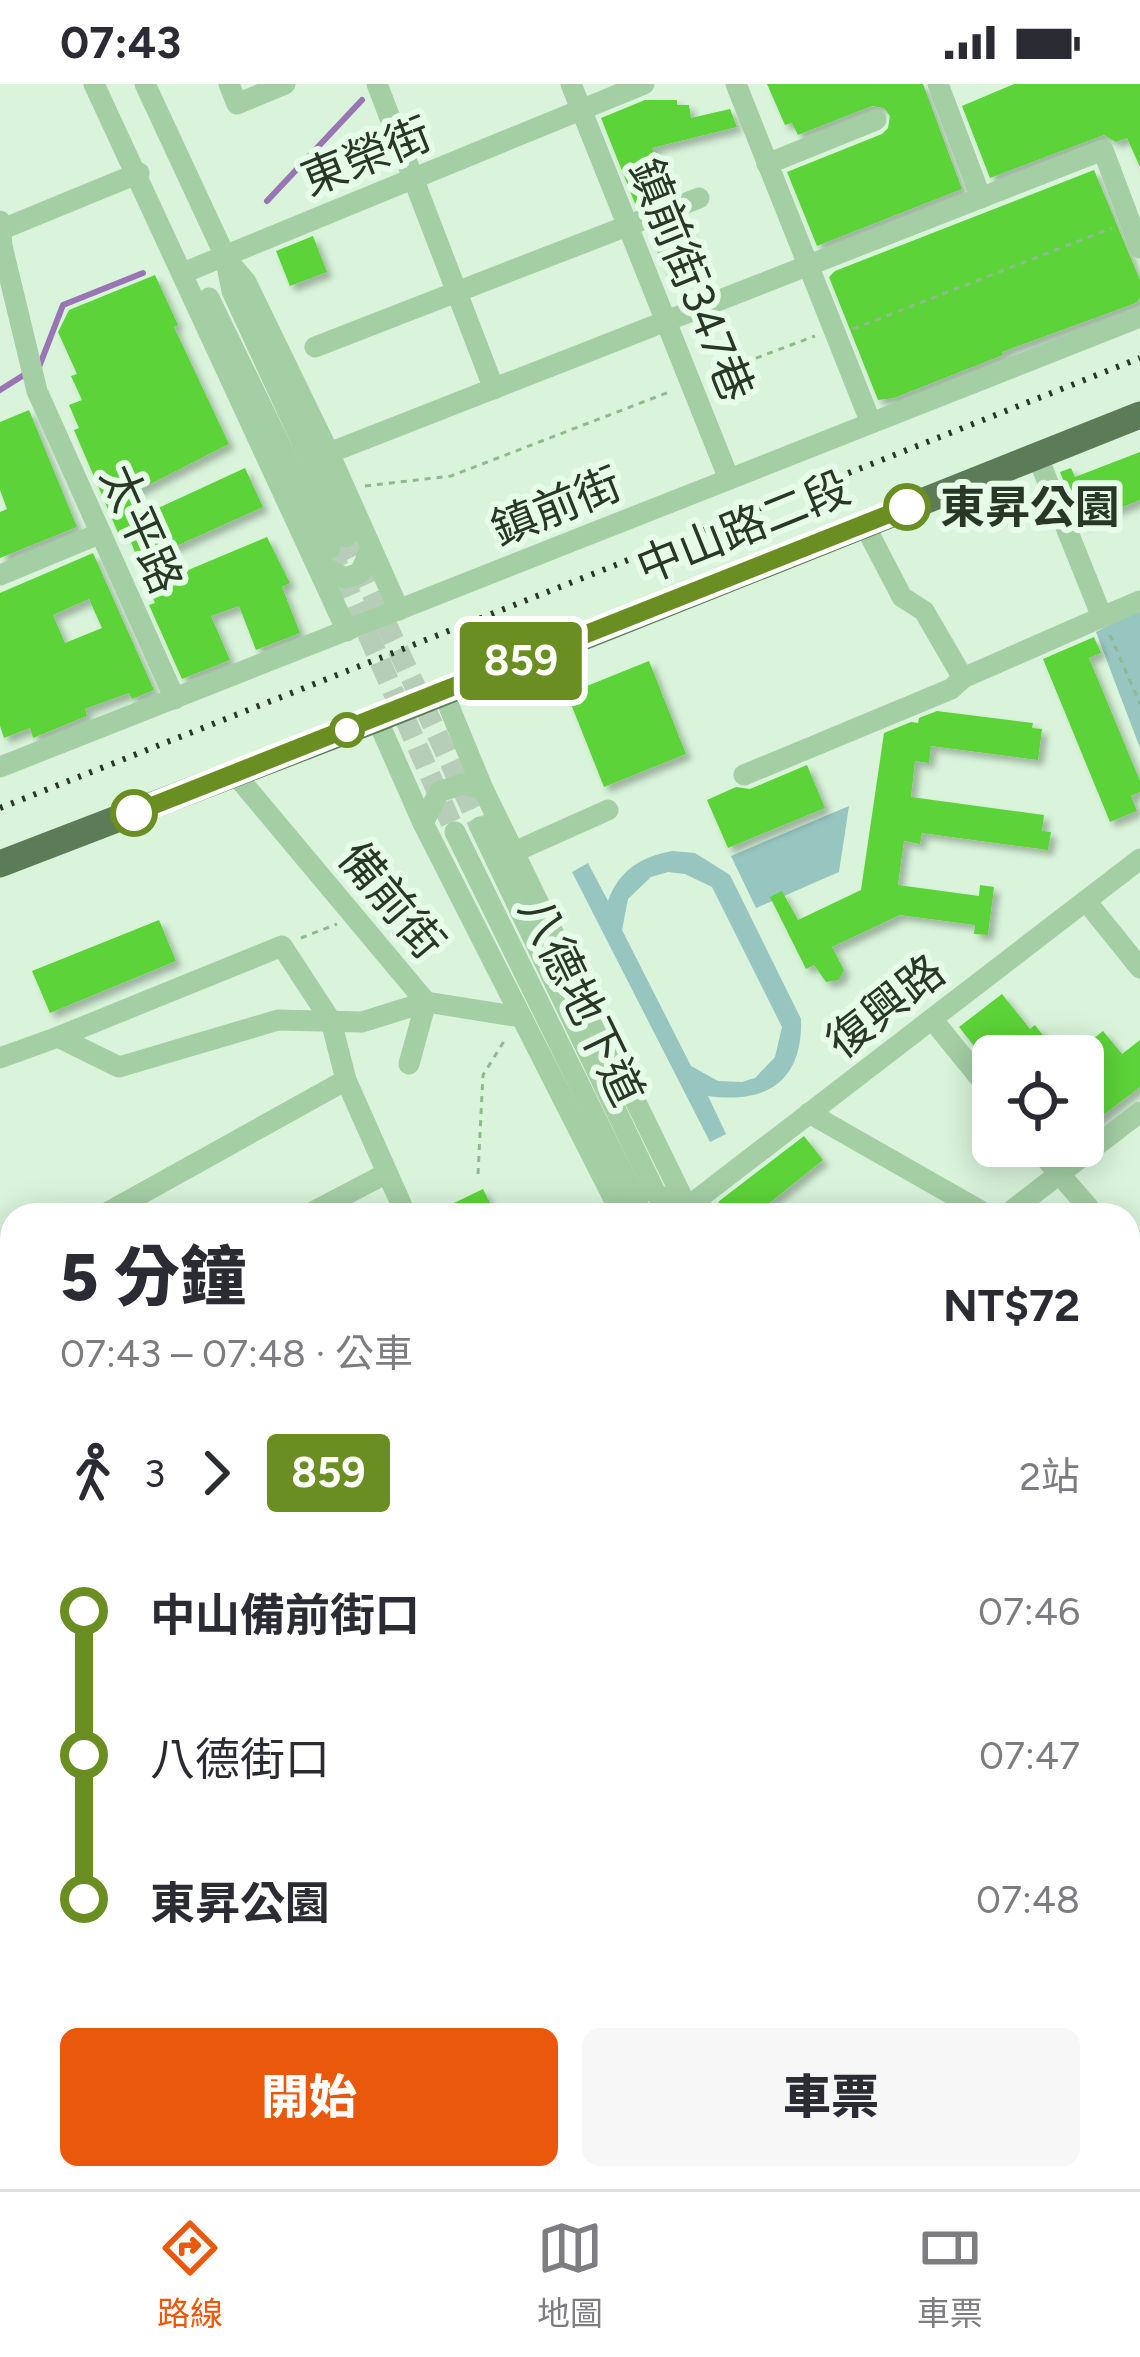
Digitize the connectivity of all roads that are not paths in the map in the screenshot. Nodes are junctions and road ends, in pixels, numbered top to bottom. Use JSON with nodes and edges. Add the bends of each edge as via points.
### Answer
{"nodes":[{"id":1,"x":94,"y":84,"type":"edge"},
{"id":2,"x":145,"y":84,"type":"edge"},
{"id":3,"x":229,"y":84,"type":"edge"},
{"id":4,"x":286,"y":84,"type":"edge"},
{"id":5,"x":377,"y":84,"type":"edge"},
{"id":6,"x":571,"y":84,"type":"edge"},
{"id":7,"x":644,"y":84,"type":"edge"},
{"id":8,"x":736,"y":84,"type":"edge"},
{"id":9,"x":945,"y":86,"type":"edge"},
{"id":10,"x":581,"y":110,"type":"junction"},
{"id":11,"x":876,"y":119,"type":"dead end"},
{"id":12,"x":767,"y":164,"type":"junction"},
{"id":13,"x":139,"y":173,"type":"junction"},
{"id":14,"x":413,"y":179,"type":"junction"},
{"id":15,"x":699,"y":198,"type":"dead end"},
{"id":16,"x":981,"y":198,"type":"junction"},
{"id":17,"x":0,"y":227,"type":"edge"},
{"id":18,"x":629,"y":227,"type":"junction"},
{"id":19,"x":1140,"y":248,"type":"edge"},
{"id":20,"x":225,"y":256,"type":"junction"},
{"id":21,"x":808,"y":267,"type":"junction"},
{"id":22,"x":184,"y":273,"type":"junction"},
{"id":23,"x":456,"y":291,"type":"junction"},
{"id":24,"x":222,"y":296,"type":"junction"},
{"id":25,"x":1140,"y":317,"type":"edge"},
{"id":26,"x":666,"y":321,"type":"junction"},
{"id":27,"x":315,"y":347,"type":"dead end"},
{"id":28,"x":494,"y":389,"type":"junction"},
{"id":29,"x":1140,"y":415,"type":"edge"},
{"id":30,"x":871,"y":423,"type":"junction"},
{"id":31,"x":329,"y":453,"type":"junction"},
{"id":32,"x":1037,"y":455,"type":"junction"},
{"id":33,"x":729,"y":479,"type":"junction"},
{"id":34,"x":864,"y":524,"type":"junction"},
{"id":35,"x":101,"y":533,"type":"junction"},
{"id":36,"x":371,"y":548,"type":"junction"},
{"id":37,"x":331,"y":549,"type":"junction"},
{"id":38,"x":0,"y":575,"type":"edge"},
{"id":39,"x":1140,"y":601,"type":"edge"},
{"id":40,"x":399,"y":610,"type":"junction"},
{"id":41,"x":1102,"y":617,"type":"junction"},
{"id":42,"x":347,"y":631,"type":"junction"},
{"id":43,"x":963,"y":678,"type":"junction"},
{"id":44,"x":442,"y":692,"type":"junction"},
{"id":45,"x":176,"y":699,"type":"junction"},
{"id":46,"x":377,"y":719,"type":"junction"},
{"id":47,"x":0,"y":767,"type":"edge"},
{"id":48,"x":235,"y":774,"type":"junction"},
{"id":49,"x":744,"y":775,"type":"dead end"},
{"id":50,"x":483,"y":789,"type":"junction"},
{"id":51,"x":608,"y":810,"type":"dead end"},
{"id":52,"x":423,"y":824,"type":"junction"},
{"id":53,"x":480,"y":826,"type":"tunnel mouth"},
{"id":54,"x":455,"y":832,"type":"tunnel mouth"},
{"id":55,"x":514,"y":851,"type":"junction"},
{"id":56,"x":1140,"y":859,"type":"edge"},
{"id":57,"x":0,"y":864,"type":"edge"},
{"id":58,"x":1086,"y":901,"type":"junction"},
{"id":59,"x":1140,"y":968,"type":"edge"},
{"id":60,"x":426,"y":1002,"type":"junction"},
{"id":61,"x":521,"y":1017,"type":"junction"},
{"id":62,"x":932,"y":1019,"type":"junction"},
{"id":63,"x":331,"y":1021,"type":"junction"},
{"id":64,"x":58,"y":1037,"type":"junction"},
{"id":65,"x":0,"y":1058,"type":"edge"},
{"id":66,"x":409,"y":1064,"type":"dead end"},
{"id":67,"x":972,"y":1068,"type":"edge"},
{"id":68,"x":346,"y":1080,"type":"junction"},
{"id":69,"x":1140,"y":1112,"type":"edge"},
{"id":70,"x":809,"y":1113,"type":"junction"},
{"id":71,"x":1052,"y":1167,"type":"edge"},
{"id":72,"x":387,"y":1173,"type":"junction"},
{"id":73,"x":1058,"y":1175,"type":"junction"},
{"id":74,"x":144,"y":1203,"type":"edge"},
{"id":75,"x":330,"y":1203,"type":"edge"},
{"id":76,"x":401,"y":1203,"type":"edge"},
{"id":77,"x":636,"y":1203,"type":"edge"},
{"id":78,"x":636,"y":1203,"type":"edge"},
{"id":79,"x":636,"y":1203,"type":"edge"},
{"id":80,"x":680,"y":1203,"type":"edge"},
{"id":81,"x":697,"y":1203,"type":"edge"},
{"id":82,"x":967,"y":1203,"type":"edge"},
{"id":83,"x":1022,"y":1203,"type":"edge"},
{"id":84,"x":1084,"y":1203,"type":"edge"}],
"edges":[{"from":1,"to":13,"type":"street"},
{"from":2,"to":20,"type":"street"},
{"from":3,"to":4,"type":"street","via":[[236,104]]},
{"from":5,"to":14,"type":"street"},
{"from":6,"to":10,"type":"street","name":"鎮前街347巷"},
{"from":7,"to":10,"type":"street","name":"東榮街"},
{"from":8,"to":12,"type":"street"},
{"from":9,"to":16,"type":"street"},
{"from":10,"to":14,"type":"street","name":"東榮街"},
{"from":10,"to":18,"type":"street","name":"鎮前街347巷"},
{"from":11,"to":12,"type":"street"},
{"from":12,"to":21,"type":"street"},
{"from":13,"to":17,"type":"street"},
{"from":13,"to":22,"type":"street"},
{"from":14,"to":20,"type":"street","name":"東榮街"},
{"from":14,"to":23,"type":"street"},
{"from":15,"to":18,"type":"street"},
{"from":16,"to":19,"type":"street","via":[[1103,150]]},
{"from":16,"to":21,"type":"street"},
{"from":17,"to":35,"type":"street","name":"太平路","via":[[29,368]]},
{"from":18,"to":23,"type":"street"},
{"from":18,"to":26,"type":"street","name":"鎮前街347巷"},
{"from":20,"to":22,"type":"street","name":"東榮街"},
{"from":20,"to":24,"type":"street"},
{"from":20,"to":31,"type":"street","via":[[246,282]]},
{"from":21,"to":26,"type":"street"},
{"from":21,"to":30,"type":"street"},
{"from":22,"to":24,"type":"street"},
{"from":22,"to":37,"type":"street"},
{"from":23,"to":27,"type":"street"},
{"from":23,"to":28,"type":"street"},
{"from":24,"to":37,"type":"street"},
{"from":25,"to":30,"type":"street","name":"鎮前街"},
{"from":26,"to":28,"type":"street"},
{"from":26,"to":33,"type":"street","name":"鎮前街347巷"},
{"from":28,"to":31,"type":"street"},
{"from":29,"to":32,"type":"main road","name":"中山路二段"},
{"from":30,"to":33,"type":"street","name":"鎮前街"},
{"from":31,"to":36,"type":"street"},
{"from":32,"to":34,"type":"main road","name":"中山路二段"},
{"from":32,"to":41,"type":"street"},
{"from":33,"to":40,"type":"street","name":"鎮前街"},
{"from":34,"to":43,"type":"street","via":[[902,597],[924,611]]},
{"from":34,"to":44,"type":"main road","name":"中山路二段"},
{"from":35,"to":38,"type":"street"},
{"from":35,"to":45,"type":"street","name":"太平路"},
{"from":36,"to":37,"type":"street","via":[[360,573],[346,578]]},
{"from":36,"to":40,"type":"street"},
{"from":37,"to":42,"type":"street"},
{"from":39,"to":41,"type":"street"},
{"from":40,"to":42,"type":"street","name":"鎮前街"},
{"from":41,"to":43,"type":"street"},
{"from":42,"to":45,"type":"street","name":"鎮前街"},
{"from":43,"to":49,"type":"street"},
{"from":44,"to":46,"type":"main road","name":"中山路二段"},
{"from":44,"to":50,"type":"street"},
{"from":45,"to":47,"type":"street","name":"鎮前街"},
{"from":46,"to":48,"type":"main road","name":"中山路二段"},
{"from":46,"to":52,"type":"street"},
{"from":48,"to":57,"type":"main road","name":"中山路二段"},
{"from":48,"to":60,"type":"street","name":"備前街"},
{"from":50,"to":52,"type":"street","via":[[462,784],[439,792]]},
{"from":50,"to":55,"type":"street"},
{"from":51,"to":55,"type":"street"},
{"from":52,"to":61,"type":"street"},
{"from":53,"to":78,"type":"street","name":"八德地下道"},
{"from":54,"to":79,"type":"street","name":"八德地下道"},
{"from":55,"to":80,"type":"street"},
{"from":56,"to":58,"type":"street","name":"復興路"},
{"from":58,"to":59,"type":"street"},
{"from":58,"to":62,"type":"street","name":"復興路"},
{"from":60,"to":61,"type":"street","name":"備前街"},
{"from":60,"to":63,"type":"street","via":[[362,1022]]},
{"from":60,"to":66,"type":"street"},
{"from":61,"to":77,"type":"street"},
{"from":62,"to":67,"type":"street"},
{"from":62,"to":70,"type":"street","name":"復興路"},
{"from":63,"to":64,"type":"street","via":[[278,1020],[119,1067]]},
{"from":63,"to":64,"type":"street","via":[[282,946]]},
{"from":63,"to":68,"type":"street"},
{"from":64,"to":65,"type":"street"},
{"from":68,"to":72,"type":"street"},
{"from":68,"to":74,"type":"street"},
{"from":69,"to":73,"type":"street"},
{"from":70,"to":81,"type":"street","name":"復興路"},
{"from":70,"to":82,"type":"street"},
{"from":71,"to":73,"type":"street"},
{"from":72,"to":75,"type":"street"},
{"from":72,"to":76,"type":"street"},
{"from":73,"to":83,"type":"street"},
{"from":73,"to":84,"type":"street"}]}
